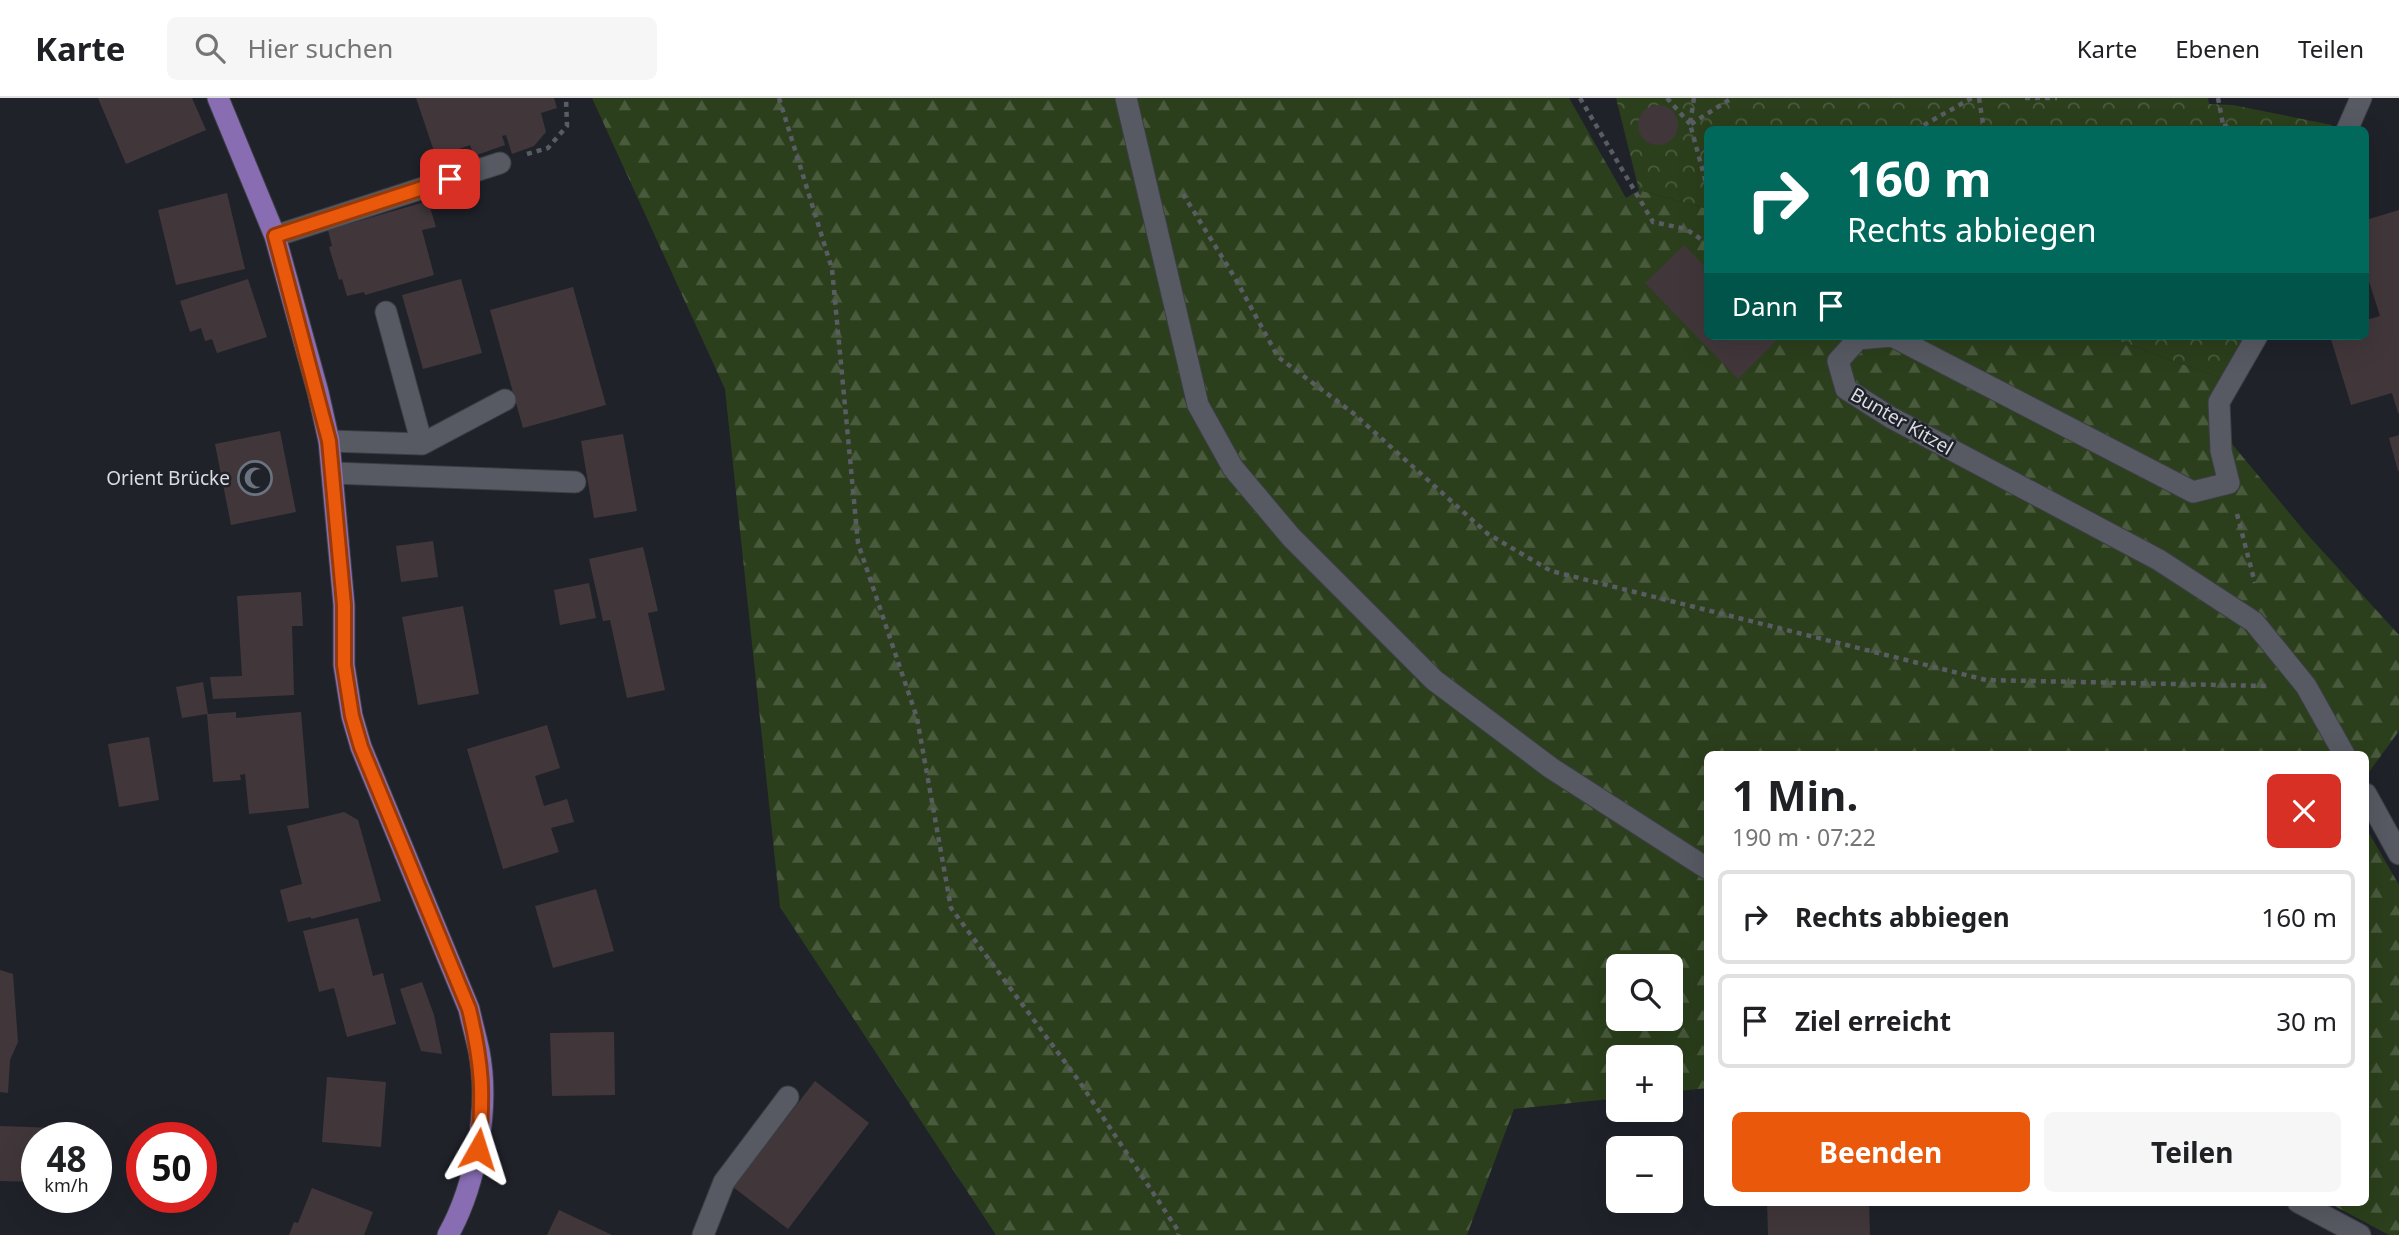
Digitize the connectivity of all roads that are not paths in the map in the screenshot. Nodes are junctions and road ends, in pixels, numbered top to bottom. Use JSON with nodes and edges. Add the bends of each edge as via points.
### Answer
{"nodes":[{"id":1,"x":218,"y":98,"type":"edge"},
{"id":2,"x":1126,"y":98,"type":"edge"},
{"id":3,"x":2361,"y":98,"type":"edge"},
{"id":4,"x":2349,"y":126,"type":"edge"},
{"id":5,"x":500,"y":163,"type":"road end"},
{"id":6,"x":275,"y":236,"type":"junction"},
{"id":7,"x":386,"y":312,"type":"dead end"},
{"id":8,"x":1858,"y":340,"type":"edge"},
{"id":9,"x":1900,"y":340,"type":"edge"},
{"id":10,"x":2255,"y":340,"type":"edge"},
{"id":11,"x":506,"y":400,"type":"dead end"},
{"id":12,"x":329,"y":441,"type":"junction"},
{"id":13,"x":422,"y":444,"type":"junction"},
{"id":14,"x":333,"y":473,"type":"junction"},
{"id":15,"x":575,"y":482,"type":"dead end"},
{"id":16,"x":2342,"y":751,"type":"edge"},
{"id":17,"x":2369,"y":799,"type":"edge"},
{"id":18,"x":2399,"y":853,"type":"edge"},
{"id":19,"x":1704,"y":866,"type":"edge"},
{"id":20,"x":788,"y":1097,"type":"dead end"},
{"id":21,"x":2306,"y":1206,"type":"edge"},
{"id":22,"x":448,"y":1235,"type":"edge"},
{"id":23,"x":703,"y":1235,"type":"edge"},
{"id":24,"x":2360,"y":1235,"type":"edge"}],
"edges":[{"from":1,"to":6,"type":"main road"},
{"from":2,"to":19,"type":"street","via":[[1198,405],[1233,468],[1291,537],[1434,680],[1551,768]]},
{"from":3,"to":4,"type":"street"},
{"from":5,"to":6,"type":"street"},
{"from":6,"to":12,"type":"main road"},
{"from":7,"to":13,"type":"street"},
{"from":8,"to":16,"type":"street","name":"Bunter Kitzel","via":[[1838,362],[1846,389],[2159,560],[2253,622],[2306,687]]},
{"from":9,"to":10,"type":"street","name":"Bunter Kitzel","via":[[2193,492],[2229,483],[2221,452],[2219,402]]},
{"from":11,"to":13,"type":"street"},
{"from":12,"to":13,"type":"street"},
{"from":12,"to":14,"type":"main road"},
{"from":14,"to":15,"type":"street"},
{"from":14,"to":22,"type":"main road","via":[[344,665],[352,716],[469,1009],[480,1053],[483,1103],[478,1149]]},
{"from":17,"to":18,"type":"street"},
{"from":20,"to":23,"type":"street","via":[[724,1182]]},
{"from":21,"to":24,"type":"street"}]}
